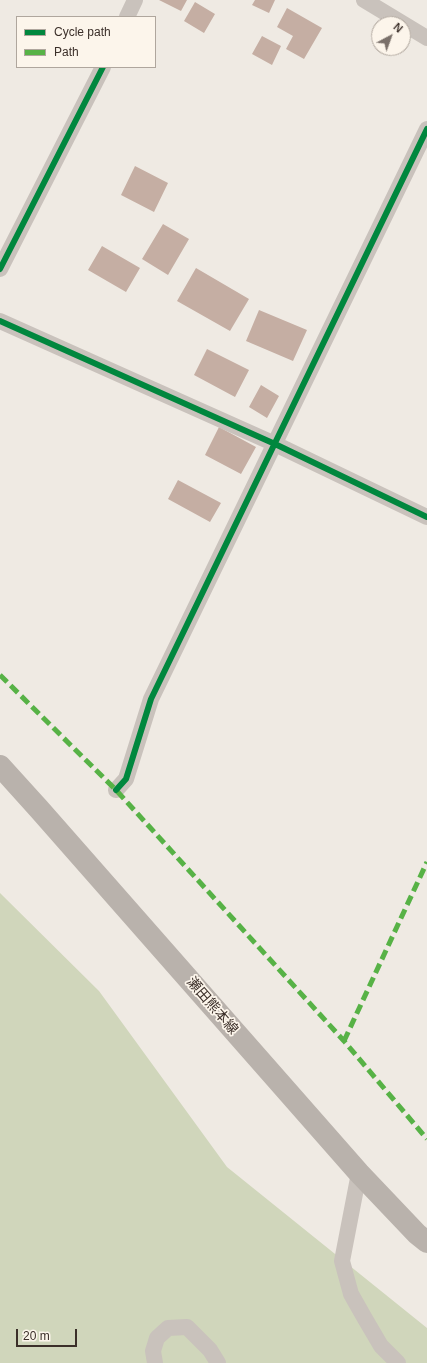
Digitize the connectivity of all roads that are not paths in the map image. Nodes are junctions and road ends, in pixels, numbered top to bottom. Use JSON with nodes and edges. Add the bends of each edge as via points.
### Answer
{"nodes":[{"id":1,"x":135,"y":0,"type":"edge"},
{"id":2,"x":364,"y":0,"type":"edge"},
{"id":3,"x":127,"y":16,"type":"edge"},
{"id":4,"x":427,"y":38,"type":"edge"},
{"id":5,"x":102,"y":68,"type":"edge"},
{"id":6,"x":427,"y":129,"type":"edge"},
{"id":7,"x":0,"y":269,"type":"edge"},
{"id":8,"x":0,"y":321,"type":"edge"},
{"id":9,"x":275,"y":444,"type":"junction"},
{"id":10,"x":427,"y":517,"type":"edge"},
{"id":11,"x":0,"y":766,"type":"edge"},
{"id":12,"x":116,"y":790,"type":"dead end"},
{"id":13,"x":358,"y":1173,"type":"junction"},
{"id":14,"x":427,"y":1242,"type":"edge"},
{"id":15,"x":155,"y":1363,"type":"edge"},
{"id":16,"x":218,"y":1363,"type":"edge"},
{"id":17,"x":398,"y":1363,"type":"edge"}],
"edges":[{"from":1,"to":3,"type":"street"},
{"from":2,"to":4,"type":"street"},
{"from":5,"to":7,"type":"street"},
{"from":6,"to":9,"type":"street"},
{"from":8,"to":9,"type":"street"},
{"from":9,"to":10,"type":"street"},
{"from":9,"to":12,"type":"street","via":[[151,699],[126,779]]},
{"from":11,"to":13,"type":"main road","name":"瀬田熊本線"},
{"from":13,"to":14,"type":"main road","name":"瀬田熊本線"},
{"from":13,"to":17,"type":"street","via":[[342,1261],[351,1294],[381,1346]]},
{"from":15,"to":16,"type":"street","via":[[157,1338],[168,1328],[187,1327],[210,1350]]}]}
